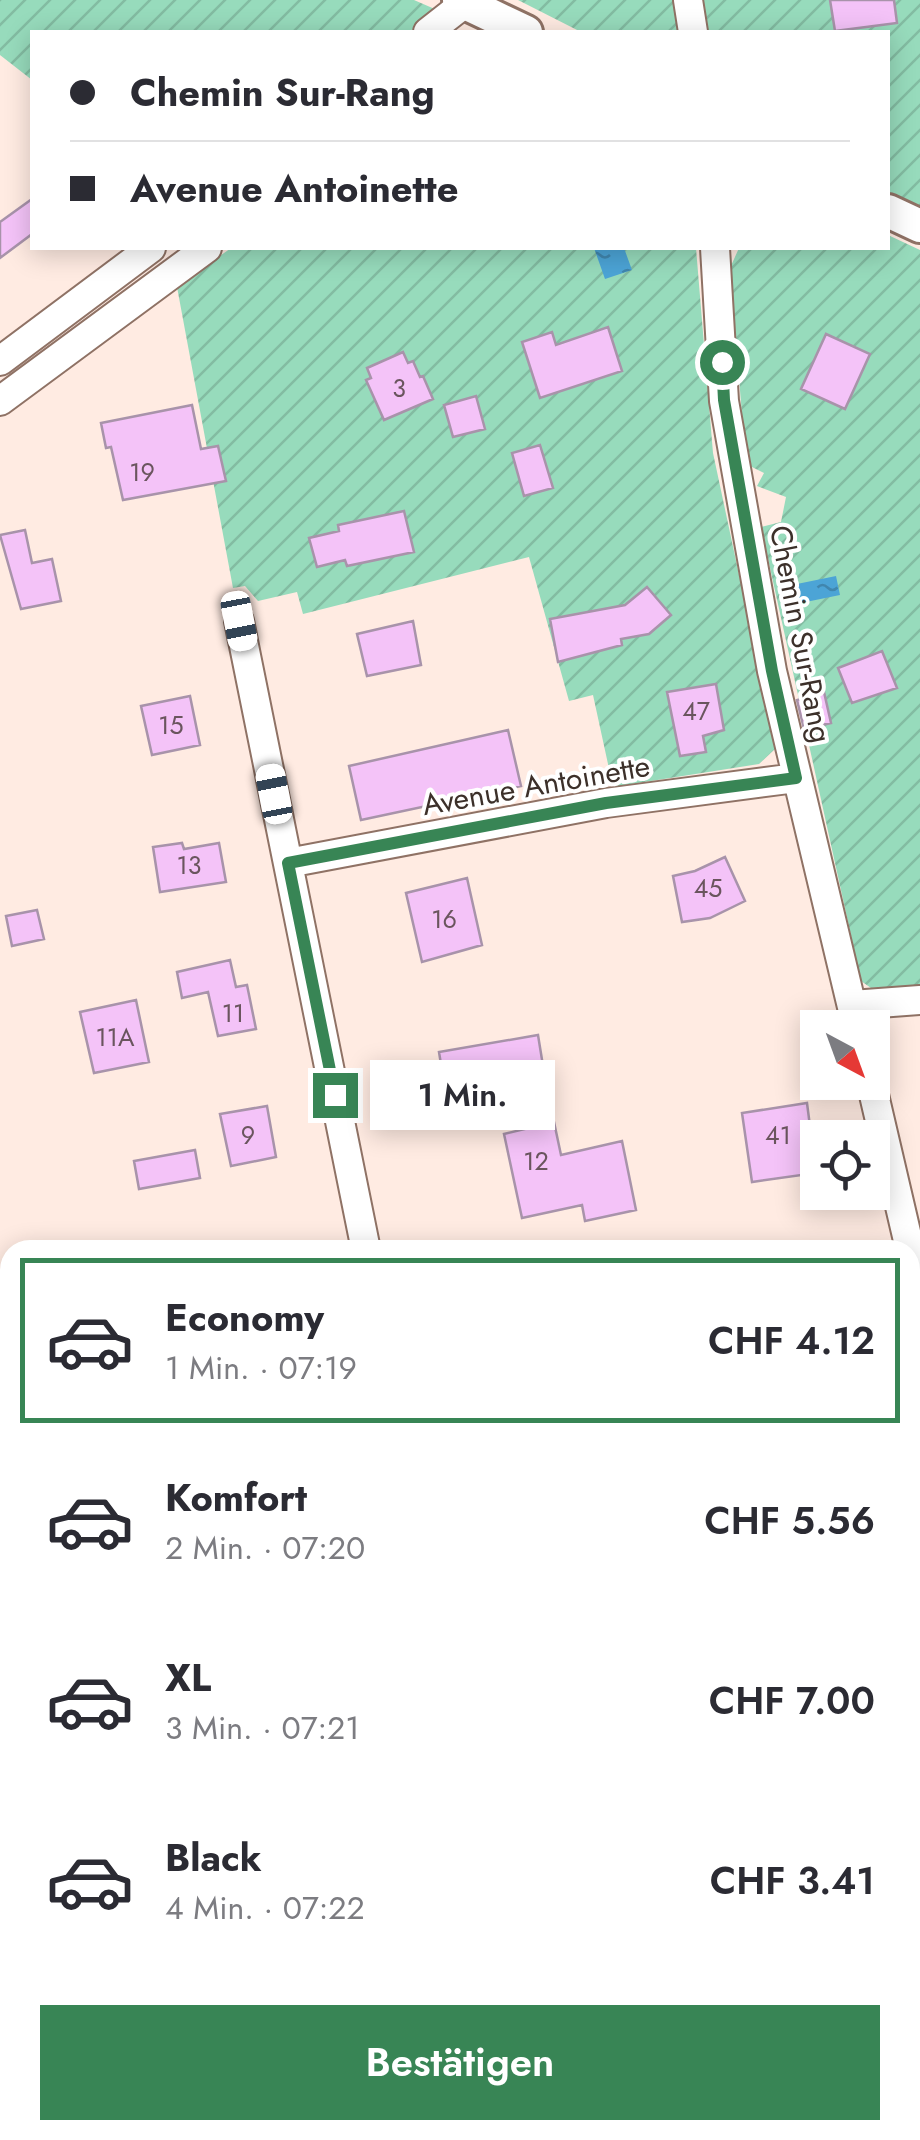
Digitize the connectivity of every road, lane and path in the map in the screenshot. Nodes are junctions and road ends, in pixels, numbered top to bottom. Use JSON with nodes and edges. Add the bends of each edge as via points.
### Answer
{"nodes":[{"id":1,"x":688,"y":0,"type":"edge"},
{"id":2,"x":462,"y":1,"type":"edge"},
{"id":3,"x":503,"y":28,"type":"edge"},
{"id":4,"x":430,"y":30,"type":"edge"},
{"id":5,"x":693,"y":30,"type":"edge"},
{"id":6,"x":890,"y":212,"type":"edge"},
{"id":7,"x":920,"y":226,"type":"edge"},
{"id":8,"x":148,"y":250,"type":"edge"},
{"id":9,"x":204,"y":250,"type":"edge"},
{"id":10,"x":715,"y":250,"type":"edge"},
{"id":11,"x":0,"y":361,"type":"edge"},
{"id":12,"x":0,"y":401,"type":"edge"},
{"id":13,"x":239,"y":621,"type":"dead end"},
{"id":14,"x":796,"y":778,"type":"junction"},
{"id":15,"x":288,"y":863,"type":"junction"},
{"id":16,"x":920,"y":1000,"type":"edge"},
{"id":17,"x":854,"y":1010,"type":"edge"},
{"id":18,"x":879,"y":1010,"type":"edge"},
{"id":19,"x":874,"y":1100,"type":"edge"},
{"id":20,"x":364,"y":1240,"type":"edge"},
{"id":21,"x":908,"y":1240,"type":"edge"}],
"edges":[{"from":1,"to":5,"type":"street"},
{"from":2,"to":3,"type":"street"},
{"from":2,"to":4,"type":"street"},
{"from":6,"to":7,"type":"street"},
{"from":8,"to":11,"type":"street"},
{"from":9,"to":12,"type":"street"},
{"from":10,"to":14,"type":"street","name":"Chemin Sur-Rang","via":[[724,400]]},
{"from":13,"to":15,"type":"street"},
{"from":14,"to":15,"type":"street","name":"Avenue Antoinette","via":[[606,803]]},
{"from":14,"to":17,"type":"street","name":"Chemin Sur-Rang"},
{"from":15,"to":20,"type":"street"},
{"from":16,"to":18,"type":"street"},
{"from":19,"to":21,"type":"street"}]}
